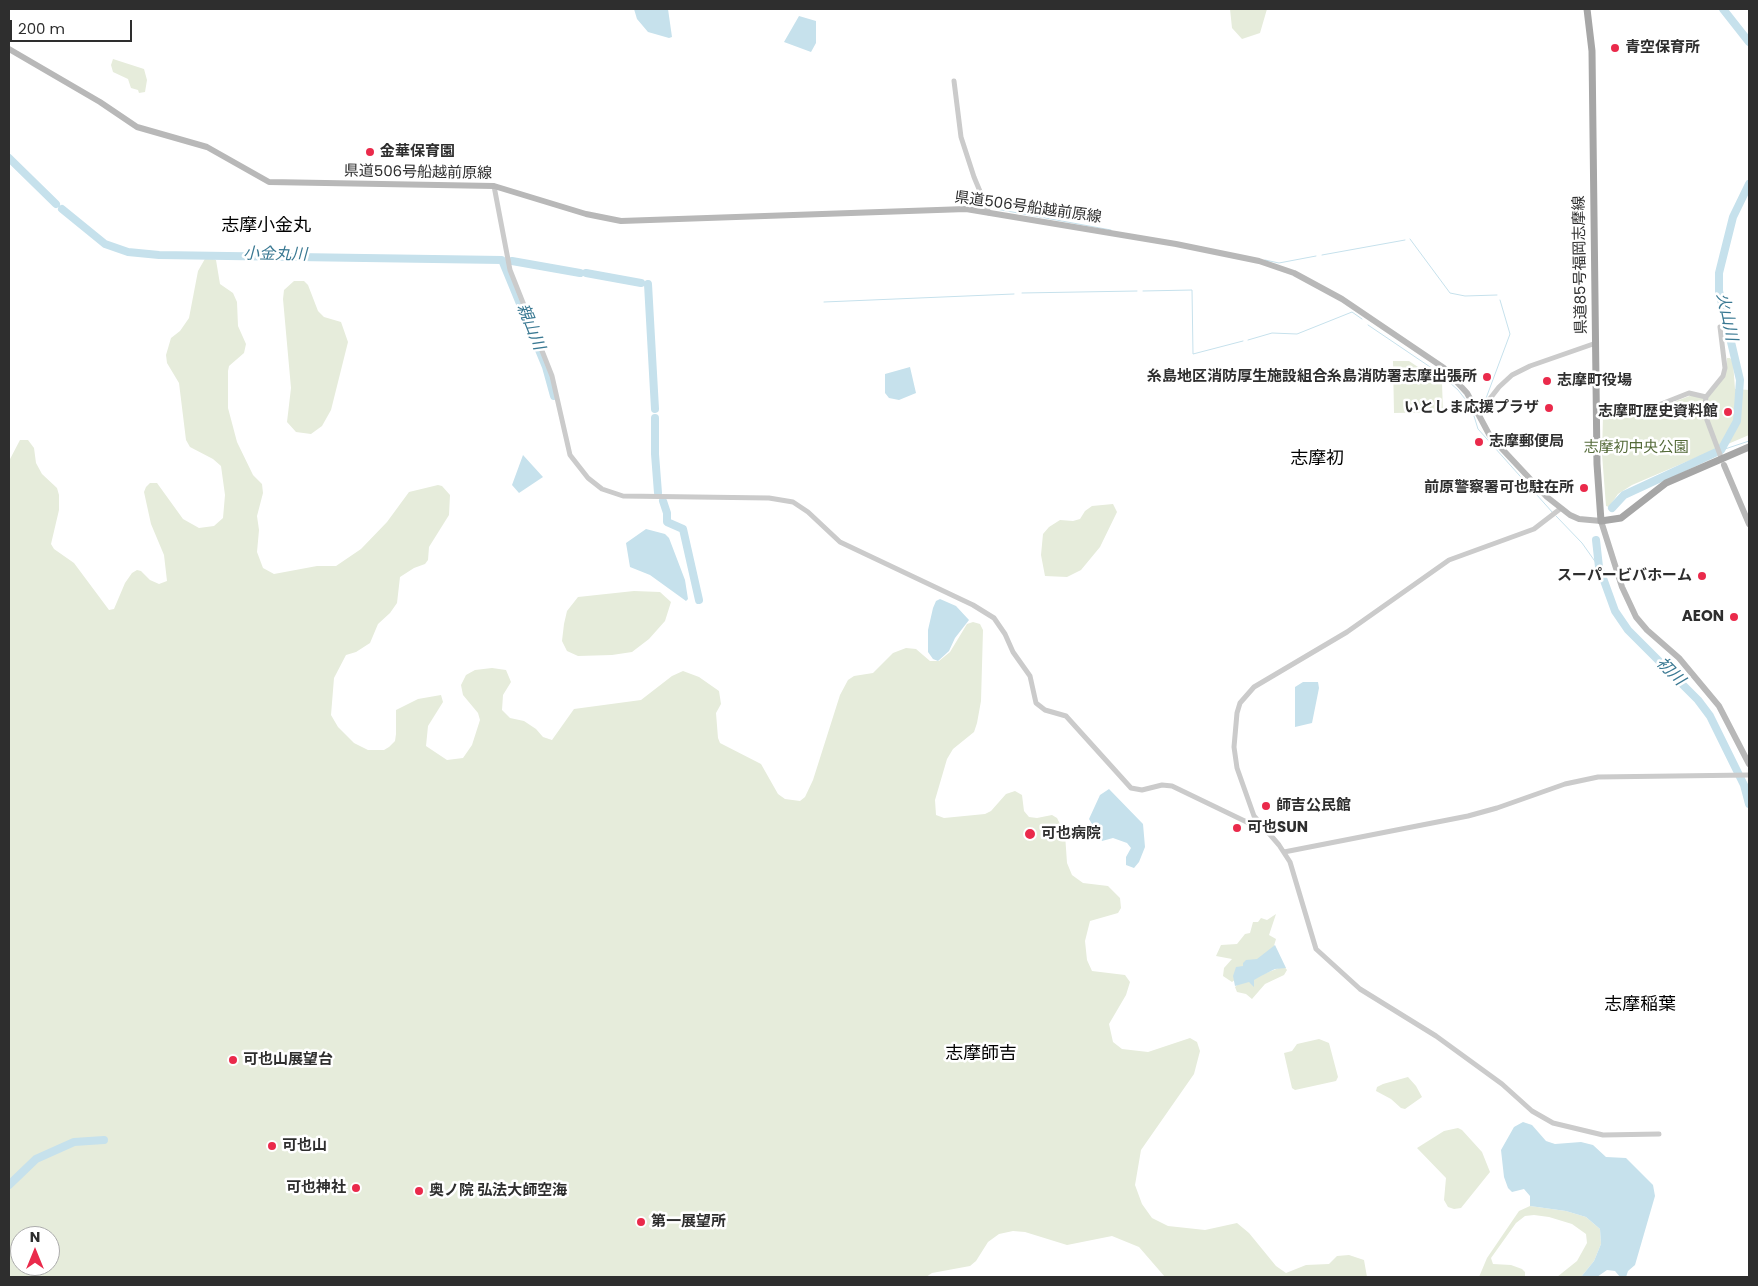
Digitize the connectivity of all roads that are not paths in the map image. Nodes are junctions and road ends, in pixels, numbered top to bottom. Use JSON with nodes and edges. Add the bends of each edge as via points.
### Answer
{"nodes":[{"id":1,"x":1587,"y":9,"type":"edge"},
{"id":2,"x":9,"y":49,"type":"edge"},
{"id":3,"x":954,"y":81,"type":"dead end"},
{"id":4,"x":494,"y":186,"type":"junction"},
{"id":5,"x":989,"y":212,"type":"junction"},
{"id":6,"x":1720,"y":327,"type":"dead end"},
{"id":7,"x":1596,"y":342,"type":"junction"},
{"id":8,"x":1706,"y":397,"type":"junction"},
{"id":9,"x":1597,"y":412,"type":"junction"},
{"id":10,"x":1478,"y":414,"type":"junction"},
{"id":11,"x":1749,"y":447,"type":"edge"},
{"id":12,"x":1723,"y":462,"type":"junction"},
{"id":13,"x":1560,"y":509,"type":"junction"},
{"id":14,"x":1601,"y":521,"type":"junction"},
{"id":15,"x":1749,"y":524,"type":"edge"},
{"id":16,"x":1749,"y":764,"type":"edge"},
{"id":17,"x":1749,"y":775,"type":"edge"},
{"id":18,"x":1262,"y":825,"type":"junction"},
{"id":19,"x":1284,"y":852,"type":"junction"},
{"id":20,"x":1659,"y":1134,"type":"dead end"}],
"edges":[{"from":1,"to":7,"type":"main road","name":"県道85号福岡志摩線","via":[[1592,51]]},
{"from":2,"to":4,"type":"main road","name":"県道506号船越前原線","via":[[137,127],[207,147],[269,182]]},
{"from":3,"to":5,"type":"street","via":[[961,137]]},
{"from":4,"to":5,"type":"main road","name":"県道506号船越前原線","via":[[586,214],[621,221],[943,209]]},
{"from":4,"to":18,"type":"street","via":[[510,270],[552,376],[570,455],[588,478],[602,489],[623,496],[769,498],[793,502],[840,542],[994,618],[1030,676],[1036,703],[1045,710],[1066,716],[1131,788],[1142,790],[1172,786],[1255,826]]},
{"from":5,"to":10,"type":"main road","name":"県道506号船越前原線","via":[[1176,244],[1259,261],[1294,273],[1342,300],[1444,368],[1467,393]]},
{"from":6,"to":8,"type":"street","via":[[1726,368]]},
{"from":7,"to":9,"type":"main road","name":"県道85号福岡志摩線"},
{"from":7,"to":10,"type":"street","via":[[1520,370],[1499,387]]},
{"from":8,"to":9,"type":"street","via":[[1689,393],[1646,410]]},
{"from":8,"to":12,"type":"street","via":[[1706,421]]},
{"from":9,"to":14,"type":"main road","name":"県道85号福岡志摩線"},
{"from":10,"to":13,"type":"main road","name":"県道506号船越前原線","via":[[1490,436]]},
{"from":11,"to":12,"type":"main road"},
{"from":12,"to":14,"type":"main road","via":[[1666,483],[1621,518]]},
{"from":12,"to":15,"type":"main road"},
{"from":13,"to":14,"type":"main road","name":"県道506号船越前原線","via":[[1579,519]]},
{"from":13,"to":18,"type":"street","via":[[1524,533],[1449,560],[1366,620],[1247,694],[1237,713],[1235,759],[1250,806]]},
{"from":14,"to":16,"type":"main road","via":[[1622,587],[1636,617],[1679,658],[1719,706]]},
{"from":17,"to":19,"type":"street","via":[[1598,776],[1468,816]]},
{"from":18,"to":19,"type":"street"},
{"from":19,"to":20,"type":"street","via":[[1293,869],[1316,949],[1360,988],[1436,1036],[1502,1084],[1532,1111],[1553,1123],[1603,1135]]}]}
